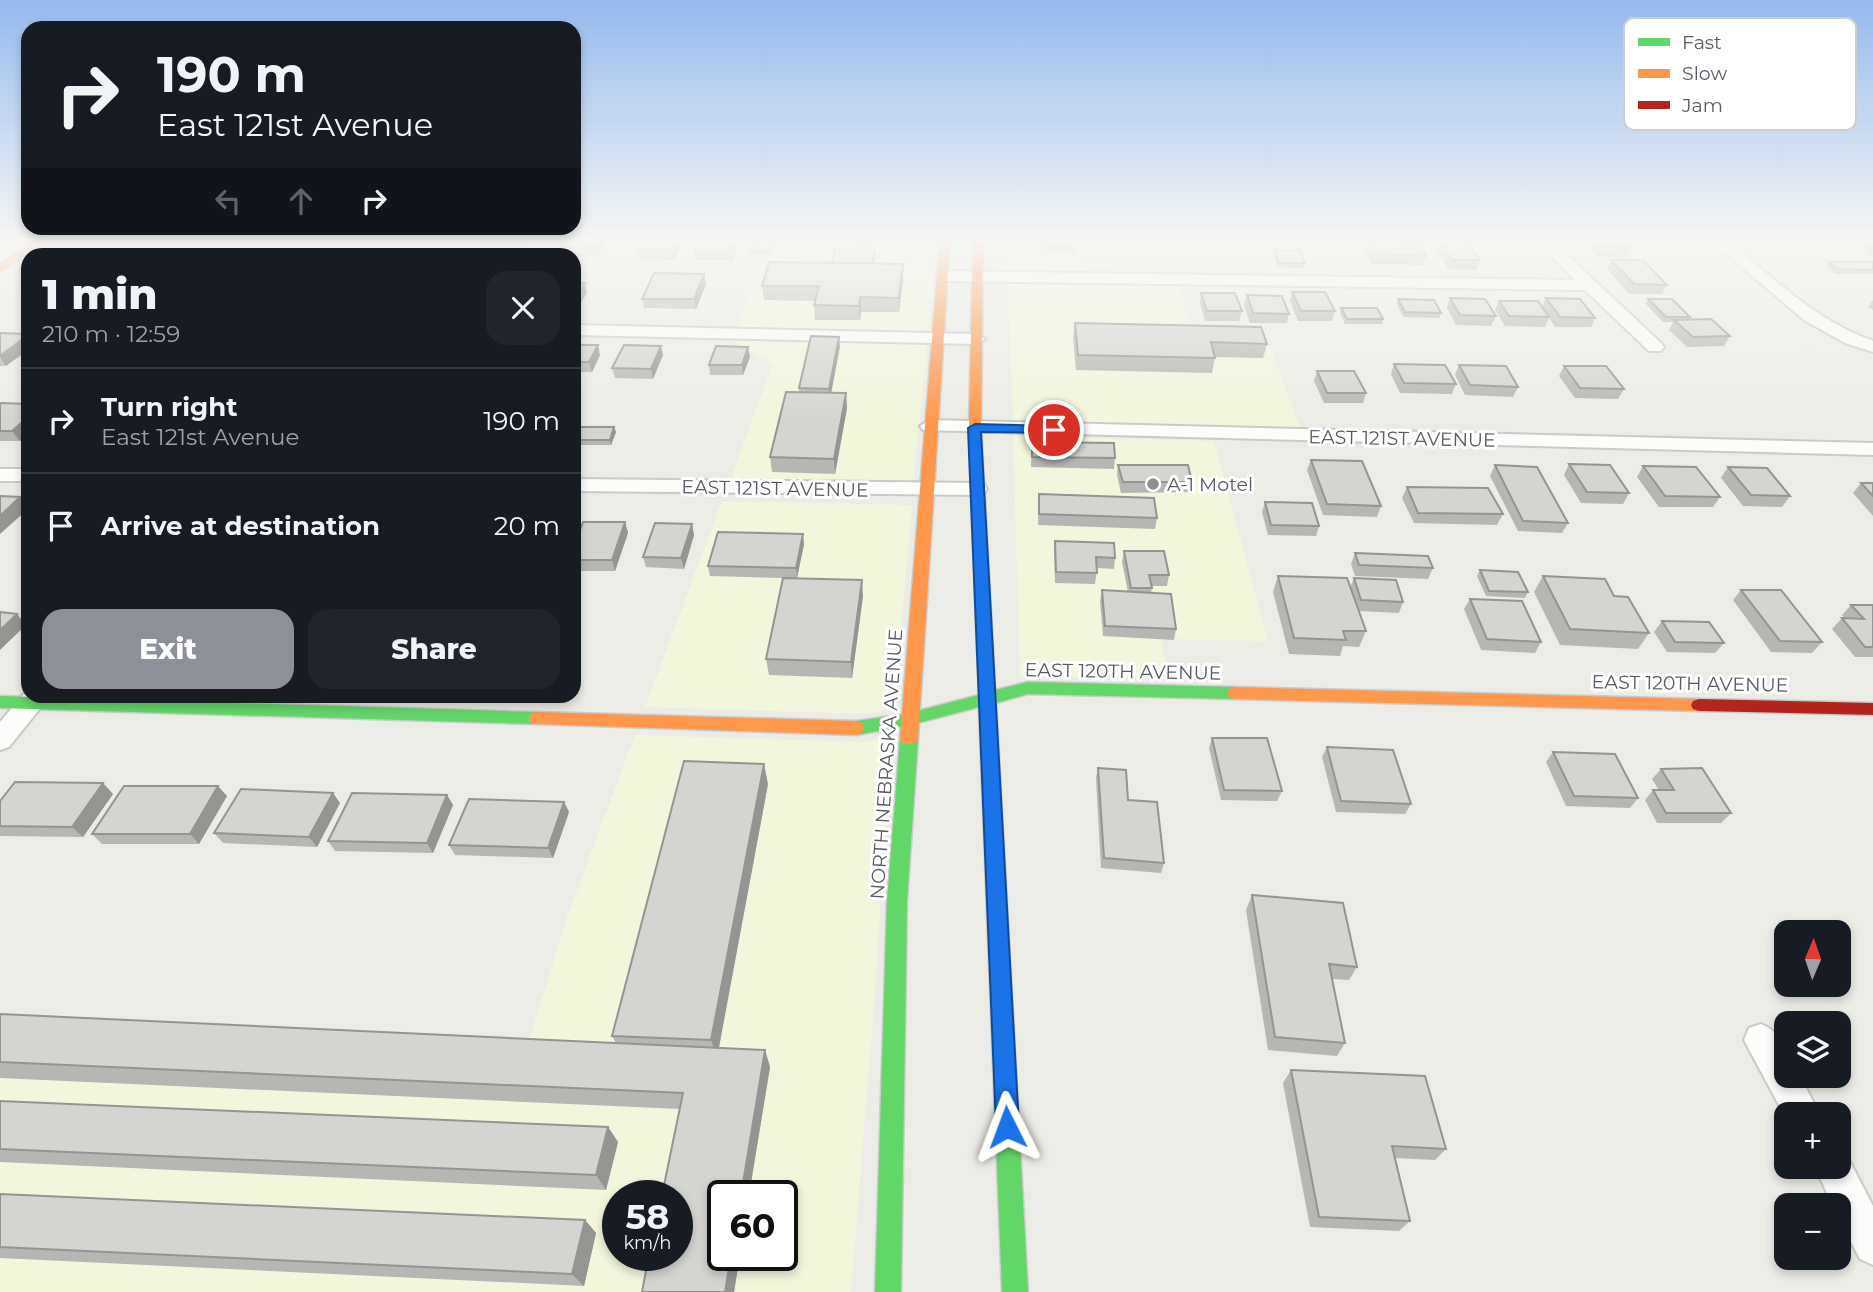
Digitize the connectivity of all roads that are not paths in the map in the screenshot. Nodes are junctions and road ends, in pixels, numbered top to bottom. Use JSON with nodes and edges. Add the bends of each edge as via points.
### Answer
{"nodes":[{"id":1,"x":942,"y":300,"type":"edge"},
{"id":2,"x":977,"y":300,"type":"edge"},
{"id":3,"x":1605,"y":300,"type":"edge"},
{"id":4,"x":1791,"y":300,"type":"edge"},
{"id":5,"x":581,"y":330,"type":"edge"},
{"id":6,"x":939,"y":338,"type":"junction"},
{"id":7,"x":976,"y":338,"type":"junction"},
{"id":8,"x":1655,"y":346,"type":"dead end"},
{"id":9,"x":1873,"y":347,"type":"edge"},
{"id":10,"x":930,"y":426,"type":"junction"},
{"id":11,"x":975,"y":428,"type":"junction"},
{"id":12,"x":1873,"y":449,"type":"edge"},
{"id":13,"x":0,"y":475,"type":"edge"},
{"id":14,"x":21,"y":475,"type":"edge"},
{"id":15,"x":581,"y":485,"type":"edge"},
{"id":16,"x":976,"y":489,"type":"junction"},
{"id":17,"x":926,"y":491,"type":"junction"},
{"id":18,"x":987,"y":696,"type":"junction"},
{"id":19,"x":21,"y":701,"type":"edge"},
{"id":20,"x":0,"y":702,"type":"edge"},
{"id":21,"x":31,"y":703,"type":"edge"},
{"id":22,"x":123,"y":703,"type":"edge"},
{"id":23,"x":1873,"y":709,"type":"edge"},
{"id":24,"x":909,"y":720,"type":"junction"},
{"id":25,"x":0,"y":740,"type":"edge"},
{"id":26,"x":1761,"y":1040,"type":"dead end"},
{"id":27,"x":1796,"y":1102,"type":"edge"},
{"id":28,"x":1839,"y":1179,"type":"edge"},
{"id":29,"x":1873,"y":1246,"type":"edge"},
{"id":30,"x":888,"y":1292,"type":"edge"},
{"id":31,"x":1015,"y":1292,"type":"edge"}],
"edges":[{"from":1,"to":6,"type":"main road","name":"NORTH NEBRASKA AVENUE"},
{"from":2,"to":7,"type":"main road"},
{"from":3,"to":8,"type":"street"},
{"from":4,"to":9,"type":"street","via":[[1853,341]]},
{"from":5,"to":6,"type":"street"},
{"from":6,"to":7,"type":"street"},
{"from":6,"to":10,"type":"main road","name":"NORTH NEBRASKA AVENUE"},
{"from":7,"to":11,"type":"main road"},
{"from":10,"to":11,"type":"street","name":"EAST 121ST AVENUE"},
{"from":10,"to":17,"type":"main road","name":"NORTH NEBRASKA AVENUE"},
{"from":11,"to":12,"type":"street","name":"EAST 121ST AVENUE"},
{"from":11,"to":16,"type":"main road"},
{"from":13,"to":14,"type":"street"},
{"from":15,"to":17,"type":"street","name":"EAST 121ST AVENUE"},
{"from":16,"to":17,"type":"street","name":"EAST 121ST AVENUE"},
{"from":16,"to":18,"type":"main road"},
{"from":17,"to":24,"type":"main road","name":"NORTH NEBRASKA AVENUE"},
{"from":18,"to":23,"type":"main road","name":"EAST 120TH AVENUE","via":[[1028,688]]},
{"from":18,"to":24,"type":"main road","name":"EAST 120TH AVENUE"},
{"from":18,"to":31,"type":"main road"},
{"from":19,"to":20,"type":"main road","name":"EAST 120TH AVENUE"},
{"from":21,"to":25,"type":"street"},
{"from":22,"to":24,"type":"main road","name":"EAST 120TH AVENUE","via":[[864,728]]},
{"from":24,"to":30,"type":"main road","name":"NORTH NEBRASKA AVENUE","via":[[897,901]]},
{"from":26,"to":27,"type":"street"},
{"from":28,"to":29,"type":"street"}]}
